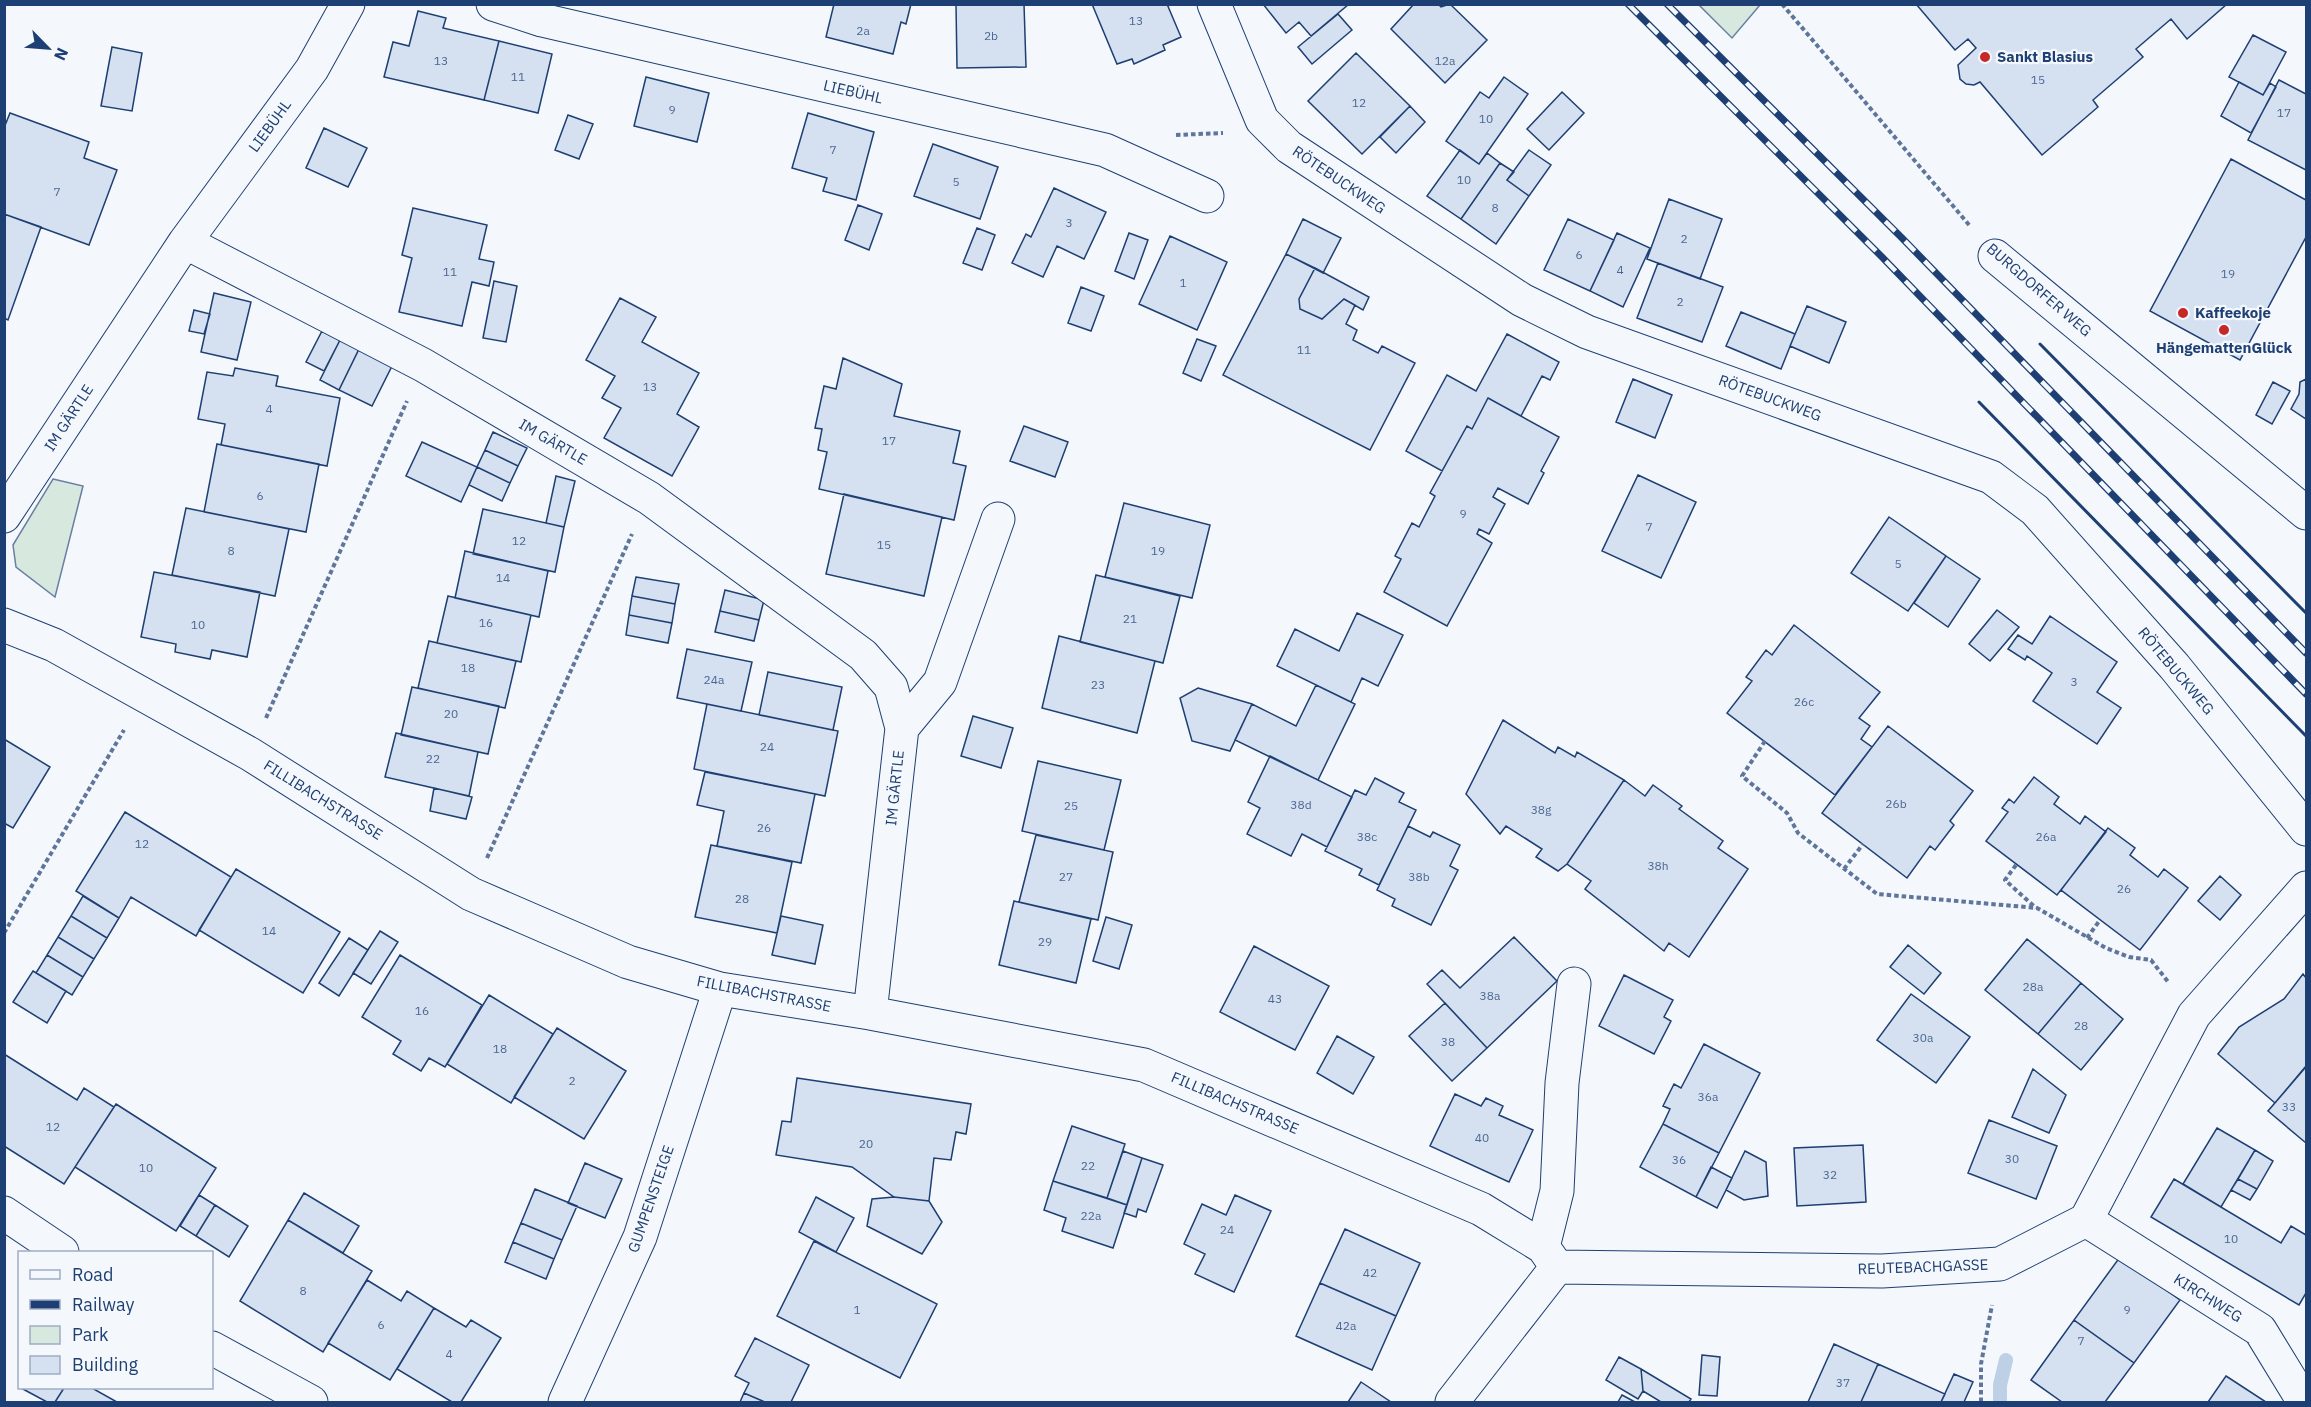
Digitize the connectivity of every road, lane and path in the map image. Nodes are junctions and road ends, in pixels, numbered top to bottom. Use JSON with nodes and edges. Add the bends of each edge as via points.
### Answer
{"nodes":[{"id":1,"x":348,"y":4,"type":"edge"},
{"id":2,"x":493,"y":4,"type":"edge"},
{"id":3,"x":1214,"y":4,"type":"edge"},
{"id":4,"x":1782,"y":4,"type":"edge"},
{"id":5,"x":1262,"y":120,"type":"junction"},
{"id":6,"x":1174,"y":135,"type":"dead end"},
{"id":7,"x":1207,"y":196,"type":"dead end"},
{"id":8,"x":185,"y":242,"type":"junction"},
{"id":9,"x":1995,"y":256,"type":"joint"},
{"id":10,"x":423,"y":365,"type":"junction"},
{"id":11,"x":649,"y":498,"type":"junction"},
{"id":12,"x":2307,"y":513,"type":"edge"},
{"id":13,"x":4,"y":516,"type":"edge"},
{"id":14,"x":998,"y":519,"type":"dead end"},
{"id":15,"x":4,"y":625,"type":"edge"},
{"id":16,"x":145,"y":694,"type":"junction"},
{"id":17,"x":902,"y":728,"type":"junction"},
{"id":18,"x":1765,"y":741,"type":"dead end"},
{"id":19,"x":250,"y":754,"type":"junction"},
{"id":20,"x":2307,"y":829,"type":"edge"},
{"id":21,"x":1863,"y":844,"type":"dead end"},
{"id":22,"x":2016,"y":865,"type":"dead end"},
{"id":23,"x":1844,"y":869,"type":"junction"},
{"id":24,"x":2307,"y":888,"type":"edge"},
{"id":25,"x":471,"y":894,"type":"junction"},
{"id":26,"x":2037,"y":908,"type":"junction"},
{"id":27,"x":2100,"y":920,"type":"dead end"},
{"id":28,"x":4,"y":933,"type":"edge"},
{"id":29,"x":2086,"y":938,"type":"junction"},
{"id":30,"x":1574,"y":984,"type":"dead end"},
{"id":31,"x":720,"y":988,"type":"junction"},
{"id":32,"x":870,"y":1013,"type":"junction"},
{"id":33,"x":2194,"y":1015,"type":"junction"},
{"id":34,"x":4,"y":1213,"type":"edge"},
{"id":35,"x":2086,"y":1220,"type":"junction"},
{"id":36,"x":61,"y":1251,"type":"edge"},
{"id":37,"x":1550,"y":1257,"type":"junction"},
{"id":38,"x":2000,"y":1264,"type":"junction"},
{"id":39,"x":213,"y":1349,"type":"edge"},
{"id":40,"x":311,"y":1402,"type":"edge"},
{"id":41,"x":565,"y":1402,"type":"edge"},
{"id":42,"x":1452,"y":1402,"type":"edge"},
{"id":43,"x":1981,"y":1402,"type":"edge"},
{"id":44,"x":2304,"y":1402,"type":"edge"}],
"edges":[{"from":1,"to":8,"type":"street","name":"LIEBÜHL","via":[[312,69]]},
{"from":2,"to":7,"type":"street","name":"LIEBÜHL","via":[[542,20],[1105,150]]},
{"from":3,"to":5,"type":"street","name":"RÖTEBUCKWEG"},
{"from":4,"to":9,"type":"path","name":"BURGDORFER WEG"},
{"from":5,"to":6,"type":"path","via":[[1242,132]]},
{"from":5,"to":20,"type":"street","name":"RÖTEBUCKWEG","via":[[1289,147],[1503,288],[1587,332],[1991,477],[2035,510],[2174,666]]},
{"from":8,"to":10,"type":"street","name":"IM GÄRTLE"},
{"from":8,"to":13,"type":"street","name":"IM GÄRTLE"},
{"from":9,"to":12,"type":"street","name":"BURGDORFER WEG"},
{"from":10,"to":11,"type":"street","name":"IM GÄRTLE"},
{"from":10,"to":19,"type":"path"},
{"from":11,"to":17,"type":"street","name":"IM GÄRTLE","via":[[863,655],[891,687]]},
{"from":11,"to":25,"type":"path"},
{"from":14,"to":17,"type":"street","via":[[940,682]]},
{"from":15,"to":16,"type":"street","name":"FILLIBACHSTRASSE","via":[[54,645]]},
{"from":16,"to":19,"type":"street","name":"FILLIBACHSTRASSE"},
{"from":16,"to":28,"type":"path"},
{"from":17,"to":32,"type":"street","name":"IM GÄRTLE"},
{"from":18,"to":23,"type":"path","via":[[1742,776],[1787,813],[1798,833]]},
{"from":19,"to":25,"type":"street","name":"FILLIBACHSTRASSE"},
{"from":21,"to":23,"type":"path"},
{"from":22,"to":26,"type":"path","via":[[2005,880]]},
{"from":23,"to":26,"type":"path","via":[[1877,894]]},
{"from":24,"to":33,"type":"street"},
{"from":25,"to":31,"type":"street","name":"FILLIBACHSTRASSE","via":[[628,962]]},
{"from":26,"to":29,"type":"path"},
{"from":27,"to":29,"type":"path"},
{"from":29,"to":33,"type":"path","via":[[2129,957],[2151,960]]},
{"from":30,"to":37,"type":"street","via":[[1562,1083]]},
{"from":31,"to":32,"type":"street","name":"FILLIBACHSTRASSE"},
{"from":31,"to":41,"type":"street","name":"GUMPENSTEIGE","via":[[640,1237]]},
{"from":32,"to":37,"type":"street","name":"FILLIBACHSTRASSE","via":[[1144,1065],[1481,1209]]},
{"from":33,"to":35,"type":"street"},
{"from":34,"to":36,"type":"street"},
{"from":35,"to":38,"type":"street","name":"REUTEBACHGASSE"},
{"from":35,"to":44,"type":"street","name":"KIRCHWEG","via":[[2260,1330]]},
{"from":37,"to":38,"type":"street","name":"REUTEBACHGASSE","via":[[1882,1270]]},
{"from":37,"to":42,"type":"street"},
{"from":38,"to":43,"type":"path","via":[[1982,1364]]},
{"from":39,"to":40,"type":"street"}]}
